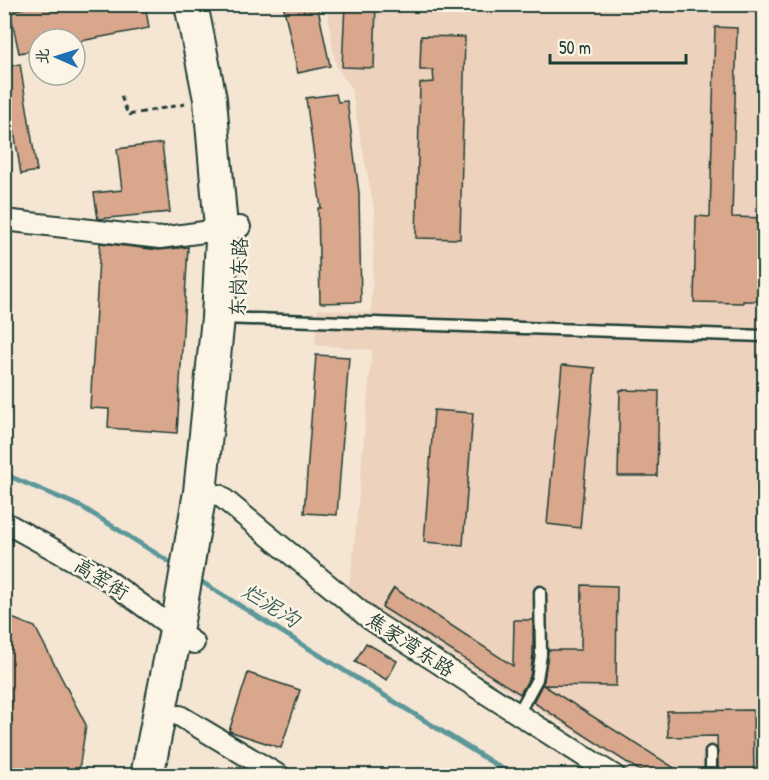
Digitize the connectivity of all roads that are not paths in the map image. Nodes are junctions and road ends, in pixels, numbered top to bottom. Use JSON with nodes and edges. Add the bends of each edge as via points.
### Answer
{"nodes":[{"id":1,"x":191,"y":4,"type":"edge"},
{"id":2,"x":212,"y":4,"type":"edge"},
{"id":3,"x":4,"y":220,"type":"edge"},
{"id":4,"x":230,"y":227,"type":"junction"},
{"id":5,"x":228,"y":318,"type":"junction"},
{"id":6,"x":765,"y":336,"type":"edge"},
{"id":7,"x":219,"y":495,"type":"junction"},
{"id":8,"x":4,"y":522,"type":"edge"},
{"id":9,"x":201,"y":545,"type":"junction"},
{"id":10,"x":540,"y":592,"type":"dead end"},
{"id":11,"x":187,"y":624,"type":"junction"},
{"id":12,"x":519,"y":714,"type":"junction"},
{"id":13,"x":180,"y":716,"type":"junction"},
{"id":14,"x":711,"y":752,"type":"dead end"},
{"id":15,"x":147,"y":776,"type":"edge"},
{"id":16,"x":168,"y":776,"type":"edge"},
{"id":17,"x":280,"y":776,"type":"edge"},
{"id":18,"x":615,"y":776,"type":"edge"},
{"id":19,"x":711,"y":776,"type":"edge"}],
"edges":[{"from":1,"to":4,"type":"main road","name":"东岗东路"},
{"from":2,"to":4,"type":"main road","name":"东岗东路","via":[[231,97]]},
{"from":3,"to":4,"type":"street","via":[[160,238]]},
{"from":4,"to":5,"type":"main road","name":"东岗东路"},
{"from":5,"to":6,"type":"lane"},
{"from":5,"to":7,"type":"main road","name":"东岗东路"},
{"from":5,"to":9,"type":"main road","name":"东岗东路","via":[[200,492]]},
{"from":7,"to":9,"type":"main road","name":"东岗东路"},
{"from":7,"to":12,"type":"street","name":"焦家湾东路","via":[[371,620]]},
{"from":8,"to":11,"type":"street","name":"高窑街"},
{"from":9,"to":11,"type":"main road"},
{"from":10,"to":12,"type":"lane","via":[[541,655],[537,679]]},
{"from":11,"to":13,"type":"main road"},
{"from":11,"to":15,"type":"main road"},
{"from":12,"to":18,"type":"street","name":"焦家湾东路"},
{"from":13,"to":16,"type":"main road"},
{"from":13,"to":17,"type":"street"},
{"from":14,"to":19,"type":"lane"}]}
